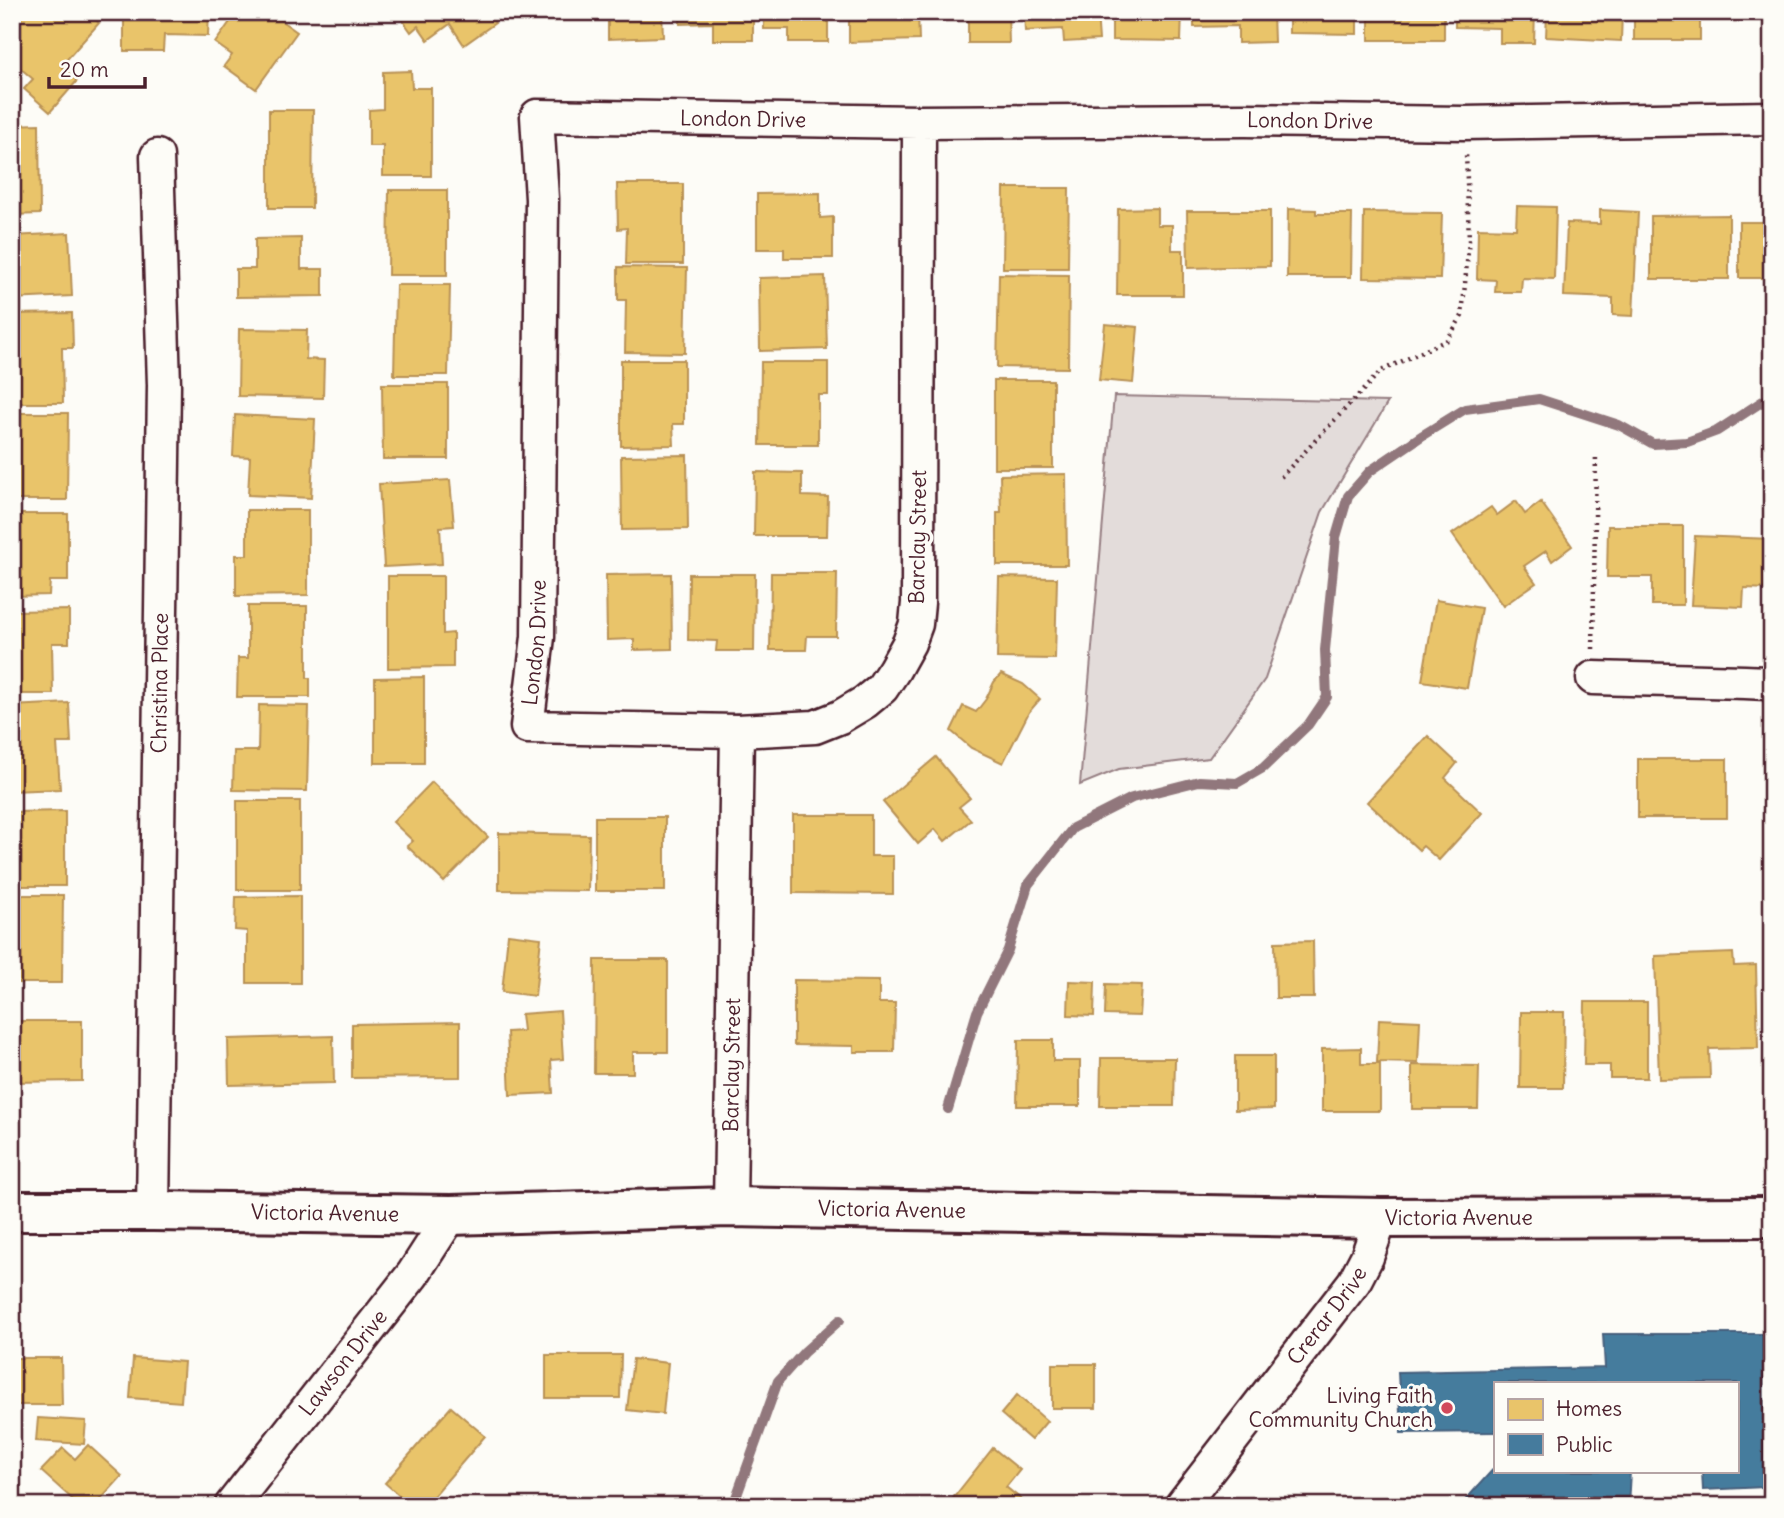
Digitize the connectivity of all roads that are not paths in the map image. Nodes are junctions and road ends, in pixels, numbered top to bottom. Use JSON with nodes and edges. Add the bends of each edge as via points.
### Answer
{"nodes":[{"id":1,"x":1772,"y":118,"type":"edge"},
{"id":2,"x":919,"y":122,"type":"junction"},
{"id":3,"x":157,"y":156,"type":"dead end"},
{"id":4,"x":1593,"y":678,"type":"road end"},
{"id":5,"x":1772,"y":686,"type":"edge"},
{"id":6,"x":737,"y":731,"type":"junction"},
{"id":7,"x":730,"y":1207,"type":"junction"},
{"id":8,"x":12,"y":1211,"type":"edge"},
{"id":9,"x":153,"y":1211,"type":"junction"},
{"id":10,"x":451,"y":1215,"type":"junction"},
{"id":11,"x":1772,"y":1217,"type":"edge"},
{"id":12,"x":1381,"y":1218,"type":"junction"},
{"id":13,"x":231,"y":1506,"type":"edge"},
{"id":14,"x":1181,"y":1506,"type":"edge"}],
"edges":[{"from":1,"to":2,"type":"street","name":"London Drive","via":[[1464,123]]},
{"from":2,"to":6,"type":"street","name":"Barclay Street","via":[[916,624],[882,688],[840,717],[815,727]]},
{"from":2,"to":6,"type":"street","name":"London Drive","via":[[537,116],[542,199],[538,637],[527,727]]},
{"from":3,"to":9,"type":"street","name":"Christina Place","via":[[164,385]]},
{"from":4,"to":5,"type":"street"},
{"from":6,"to":7,"type":"street","name":"Barclay Street"},
{"from":7,"to":10,"type":"street","name":"Victoria Avenue"},
{"from":7,"to":12,"type":"street","name":"Victoria Avenue"},
{"from":8,"to":9,"type":"street","name":"Victoria Avenue"},
{"from":9,"to":10,"type":"street","name":"Victoria Avenue"},
{"from":10,"to":13,"type":"street","name":"Lawson Drive","via":[[413,1274]]},
{"from":11,"to":12,"type":"street","name":"Victoria Avenue"},
{"from":12,"to":14,"type":"street","name":"Crerar Drive","via":[[1354,1282]]}]}
